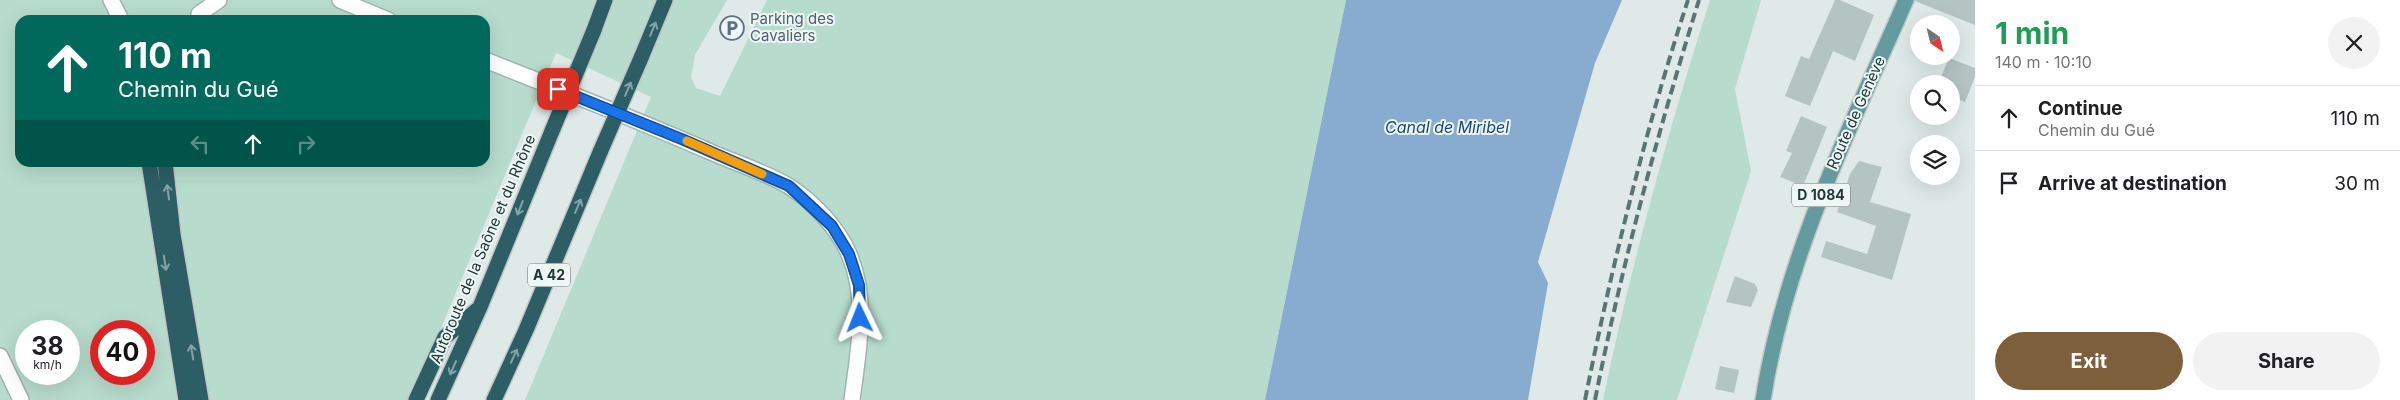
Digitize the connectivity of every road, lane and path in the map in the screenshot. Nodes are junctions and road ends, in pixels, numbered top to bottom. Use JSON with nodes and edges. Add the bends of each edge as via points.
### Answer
{"nodes":[{"id":1,"x":112,"y":0,"type":"edge"},
{"id":2,"x":219,"y":0,"type":"edge"},
{"id":3,"x":340,"y":0,"type":"edge"},
{"id":4,"x":605,"y":0,"type":"edge"},
{"id":5,"x":665,"y":0,"type":"edge"},
{"id":6,"x":1906,"y":0,"type":"edge"},
{"id":7,"x":199,"y":11,"type":"edge"},
{"id":8,"x":119,"y":15,"type":"edge"},
{"id":9,"x":376,"y":15,"type":"edge"},
{"id":10,"x":490,"y":62,"type":"edge"},
{"id":11,"x":150,"y":167,"type":"edge"},
{"id":12,"x":166,"y":167,"type":"edge"},
{"id":13,"x":480,"y":307,"type":"junction"},
{"id":14,"x":0,"y":356,"type":"edge"},
{"id":15,"x":21,"y":400,"type":"edge"},
{"id":16,"x":186,"y":400,"type":"edge"},
{"id":17,"x":201,"y":400,"type":"edge"},
{"id":18,"x":416,"y":400,"type":"edge"},
{"id":19,"x":438,"y":400,"type":"edge"},
{"id":20,"x":494,"y":400,"type":"edge"},
{"id":21,"x":852,"y":400,"type":"edge"},
{"id":22,"x":1763,"y":400,"type":"edge"}],
"edges":[{"from":1,"to":8,"type":"street"},
{"from":2,"to":7,"type":"street"},
{"from":3,"to":9,"type":"street"},
{"from":4,"to":13,"type":"highway","name":"Autoroute de la Saône et du Rhône","one_way":true,"bridge":true},
{"from":20,"to":5,"type":"highway","number":"A 42","one_way":true,"bridge":true},
{"from":6,"to":22,"type":"main road","name":"Route de Genève","number":"D 1084","via":[[1826,181],[1789,280]]},
{"from":10,"to":21,"type":"street","via":[[789,186],[832,226],[849,254],[859,285],[860,335]]},
{"from":11,"to":16,"type":"highway","one_way":true},
{"from":17,"to":12,"type":"highway","one_way":true,"via":[[173,234]]},
{"from":13,"to":18,"type":"highway","via":[[445,337]]},
{"from":13,"to":19,"type":"highway","name":"Autoroute de la Saône et du Rhône","one_way":true},
{"from":14,"to":15,"type":"street"}]}
